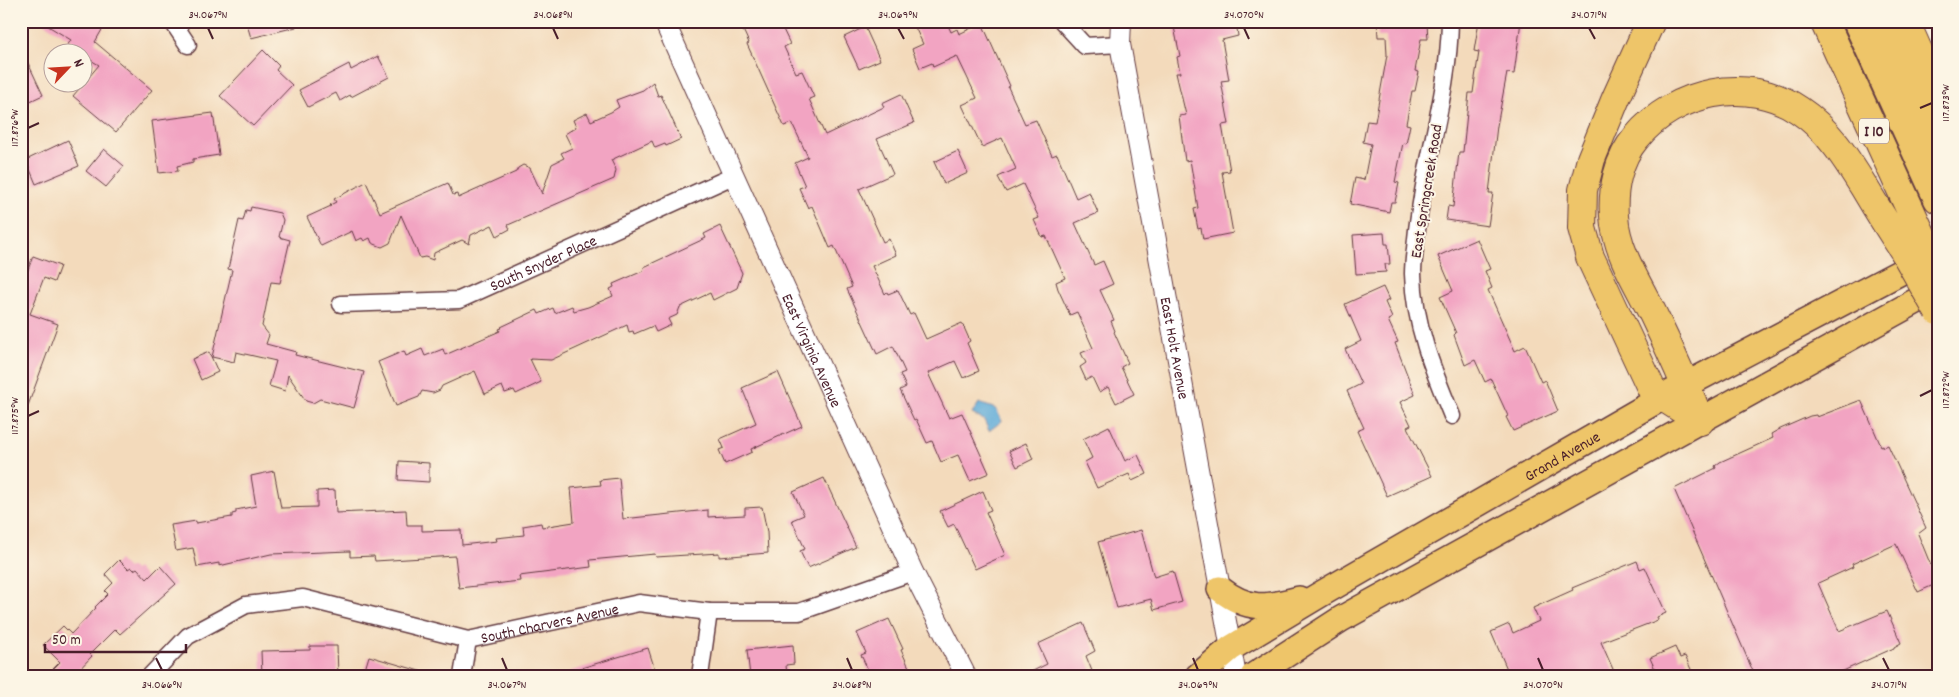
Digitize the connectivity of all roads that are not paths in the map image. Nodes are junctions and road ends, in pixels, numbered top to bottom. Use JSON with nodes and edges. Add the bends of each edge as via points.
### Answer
{"nodes":[{"id":1,"x":172,"y":21,"type":"edge"},
{"id":2,"x":664,"y":21,"type":"edge"},
{"id":3,"x":1062,"y":21,"type":"edge"},
{"id":4,"x":1121,"y":21,"type":"edge"},
{"id":5,"x":1450,"y":21,"type":"edge"},
{"id":6,"x":1651,"y":21,"type":"edge"},
{"id":7,"x":1824,"y":21,"type":"edge"},
{"id":8,"x":1857,"y":21,"type":"edge"},
{"id":9,"x":1882,"y":21,"type":"edge"},
{"id":10,"x":1905,"y":21,"type":"edge"},
{"id":11,"x":1120,"y":44,"type":"junction"},
{"id":12,"x":188,"y":45,"type":"dead end"},
{"id":13,"x":1938,"y":95,"type":"edge"},
{"id":14,"x":1938,"y":143,"type":"edge"},
{"id":15,"x":733,"y":176,"type":"junction"},
{"id":16,"x":1938,"y":199,"type":"edge"},
{"id":17,"x":1922,"y":248,"type":"edge"},
{"id":18,"x":1938,"y":269,"type":"edge"},
{"id":19,"x":1938,"y":289,"type":"edge"},
{"id":20,"x":341,"y":304,"type":"dead end"},
{"id":21,"x":1938,"y":311,"type":"edge"},
{"id":22,"x":1674,"y":392,"type":"junction"},
{"id":23,"x":1452,"y":416,"type":"dead end"},
{"id":24,"x":1700,"y":421,"type":"junction"},
{"id":25,"x":913,"y":572,"type":"junction"},
{"id":26,"x":1220,"y":589,"type":"junction"},
{"id":27,"x":1321,"y":594,"type":"junction"},
{"id":28,"x":709,"y":612,"type":"junction"},
{"id":29,"x":468,"y":640,"type":"junction"},
{"id":30,"x":1231,"y":648,"type":"junction"},
{"id":31,"x":150,"y":676,"type":"edge"},
{"id":32,"x":462,"y":676,"type":"edge"},
{"id":33,"x":700,"y":676,"type":"edge"},
{"id":34,"x":966,"y":676,"type":"edge"},
{"id":35,"x":1198,"y":676,"type":"edge"},
{"id":36,"x":1236,"y":676,"type":"edge"},
{"id":37,"x":1253,"y":676,"type":"edge"}],
"edges":[{"from":1,"to":12,"type":"street"},
{"from":2,"to":15,"type":"street","name":"East Virginia Avenue"},
{"from":3,"to":11,"type":"street","via":[[1085,46]]},
{"from":4,"to":11,"type":"street","name":"East Holt Avenue"},
{"from":5,"to":23,"type":"street","name":"East Springcreek Road","via":[[1447,72],[1418,219],[1413,273],[1424,343]]},
{"from":6,"to":22,"type":"highway","via":[[1591,159],[1583,190],[1582,228],[1590,257],[1652,390]]},
{"from":7,"to":17,"type":"highway","number":"I 10"},
{"from":8,"to":16,"type":"highway"},
{"from":9,"to":14,"type":"highway"},
{"from":10,"to":13,"type":"highway"},
{"from":11,"to":26,"type":"street","name":"East Holt Avenue"},
{"from":15,"to":20,"type":"street","name":"South Snyder Place","via":[[459,300]]},
{"from":15,"to":25,"type":"street","name":"East Virginia Avenue"},
{"from":17,"to":18,"type":"highway","number":"I 10","bridge":true},
{"from":17,"to":21,"type":"highway","bridge":true},
{"from":17,"to":22,"type":"main road","name":"Grand Avenue"},
{"from":17,"to":22,"type":"highway","via":[[1838,145],[1799,109],[1779,99],[1748,91],[1714,92],[1684,101],[1656,119],[1635,138],[1622,162],[1614,188],[1614,218],[1622,250]]},
{"from":19,"to":24,"type":"main road"},
{"from":22,"to":24,"type":"highway"},
{"from":22,"to":27,"type":"main road","name":"Grand Avenue"},
{"from":24,"to":37,"type":"main road","via":[[1341,619]]},
{"from":25,"to":28,"type":"street","name":"South Charvers Avenue","via":[[799,612]]},
{"from":25,"to":34,"type":"street","name":"East Virginia Avenue"},
{"from":26,"to":27,"type":"main road","via":[[1250,606],[1280,605]]},
{"from":26,"to":30,"type":"street","name":"East Holt Avenue"},
{"from":27,"to":30,"type":"main road","name":"Grand Avenue"},
{"from":28,"to":29,"type":"street","name":"South Charvers Avenue","via":[[639,603]]},
{"from":28,"to":33,"type":"street"},
{"from":29,"to":31,"type":"street","name":"South Charvers Avenue","via":[[303,598],[246,604],[188,636]]},
{"from":29,"to":32,"type":"street"},
{"from":30,"to":35,"type":"main road","name":"Grand Avenue"},
{"from":30,"to":36,"type":"street","name":"East Holt Avenue"}]}
